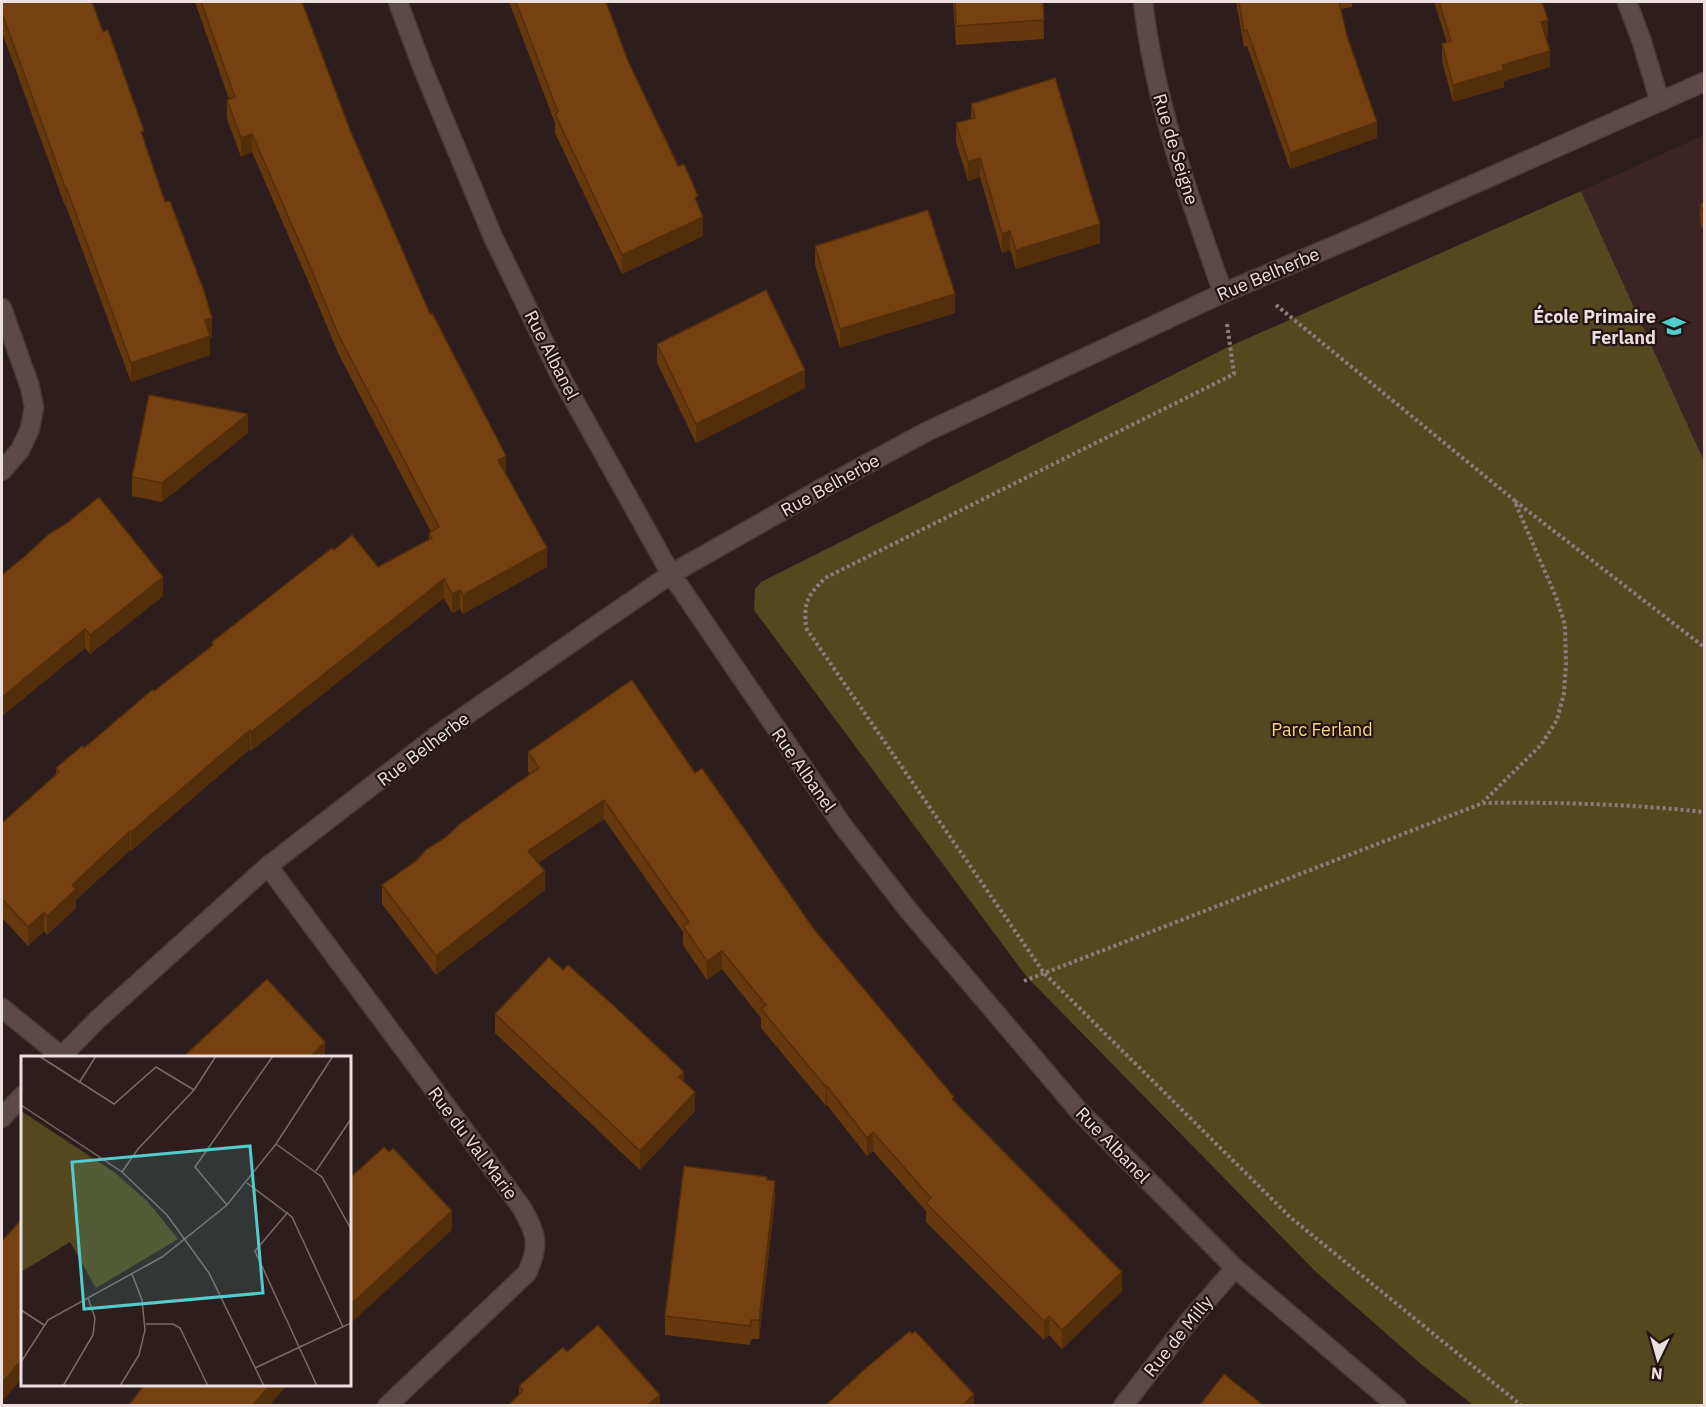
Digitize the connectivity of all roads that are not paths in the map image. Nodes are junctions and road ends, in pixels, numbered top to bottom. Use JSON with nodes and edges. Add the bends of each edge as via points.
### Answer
{"nodes":[{"id":1,"x":398,"y":2,"type":"edge"},
{"id":2,"x":1143,"y":2,"type":"edge"},
{"id":3,"x":1627,"y":2,"type":"edge"},
{"id":4,"x":1704,"y":82,"type":"edge"},
{"id":5,"x":1660,"y":102,"type":"junction"},
{"id":6,"x":1223,"y":293,"type":"junction"},
{"id":7,"x":2,"y":308,"type":"edge"},
{"id":8,"x":2,"y":471,"type":"edge"},
{"id":9,"x":671,"y":574,"type":"junction"},
{"id":10,"x":268,"y":866,"type":"junction"},
{"id":11,"x":2,"y":1008,"type":"edge"},
{"id":12,"x":60,"y":1056,"type":"edge"},
{"id":13,"x":62,"y":1056,"type":"edge"},
{"id":14,"x":21,"y":1097,"type":"edge"},
{"id":15,"x":2,"y":1118,"type":"edge"},
{"id":16,"x":1235,"y":1268,"type":"junction"},
{"id":17,"x":387,"y":1406,"type":"edge"},
{"id":18,"x":1123,"y":1406,"type":"edge"},
{"id":19,"x":1397,"y":1406,"type":"edge"}],
"edges":[{"from":1,"to":9,"type":"street","name":"Rue Albanel","via":[[493,237],[562,379]]},
{"from":2,"to":6,"type":"street","name":"Rue de Seigne","via":[[1156,86],[1168,131]]},
{"from":3,"to":5,"type":"street"},
{"from":4,"to":5,"type":"street","name":"Rue Belherbe"},
{"from":5,"to":6,"type":"street","name":"Rue Belherbe"},
{"from":6,"to":9,"type":"street","name":"Rue Belherbe","via":[[926,432]]},
{"from":7,"to":8,"type":"street","via":[[34,407],[30,429],[20,450]]},
{"from":9,"to":10,"type":"street","name":"Rue Belherbe","via":[[439,735]]},
{"from":9,"to":16,"type":"street","name":"Rue Albanel","via":[[843,826],[909,911],[1079,1111]]},
{"from":10,"to":13,"type":"street","name":"Rue Belherbe"},
{"from":10,"to":17,"type":"street","name":"Rue du Val Marie","via":[[522,1208],[534,1230],[536,1252],[527,1273]]},
{"from":11,"to":12,"type":"street"},
{"from":14,"to":15,"type":"street"},
{"from":16,"to":18,"type":"street","name":"Rue de Milly"},
{"from":16,"to":19,"type":"street","name":"Rue Albanel"}]}
